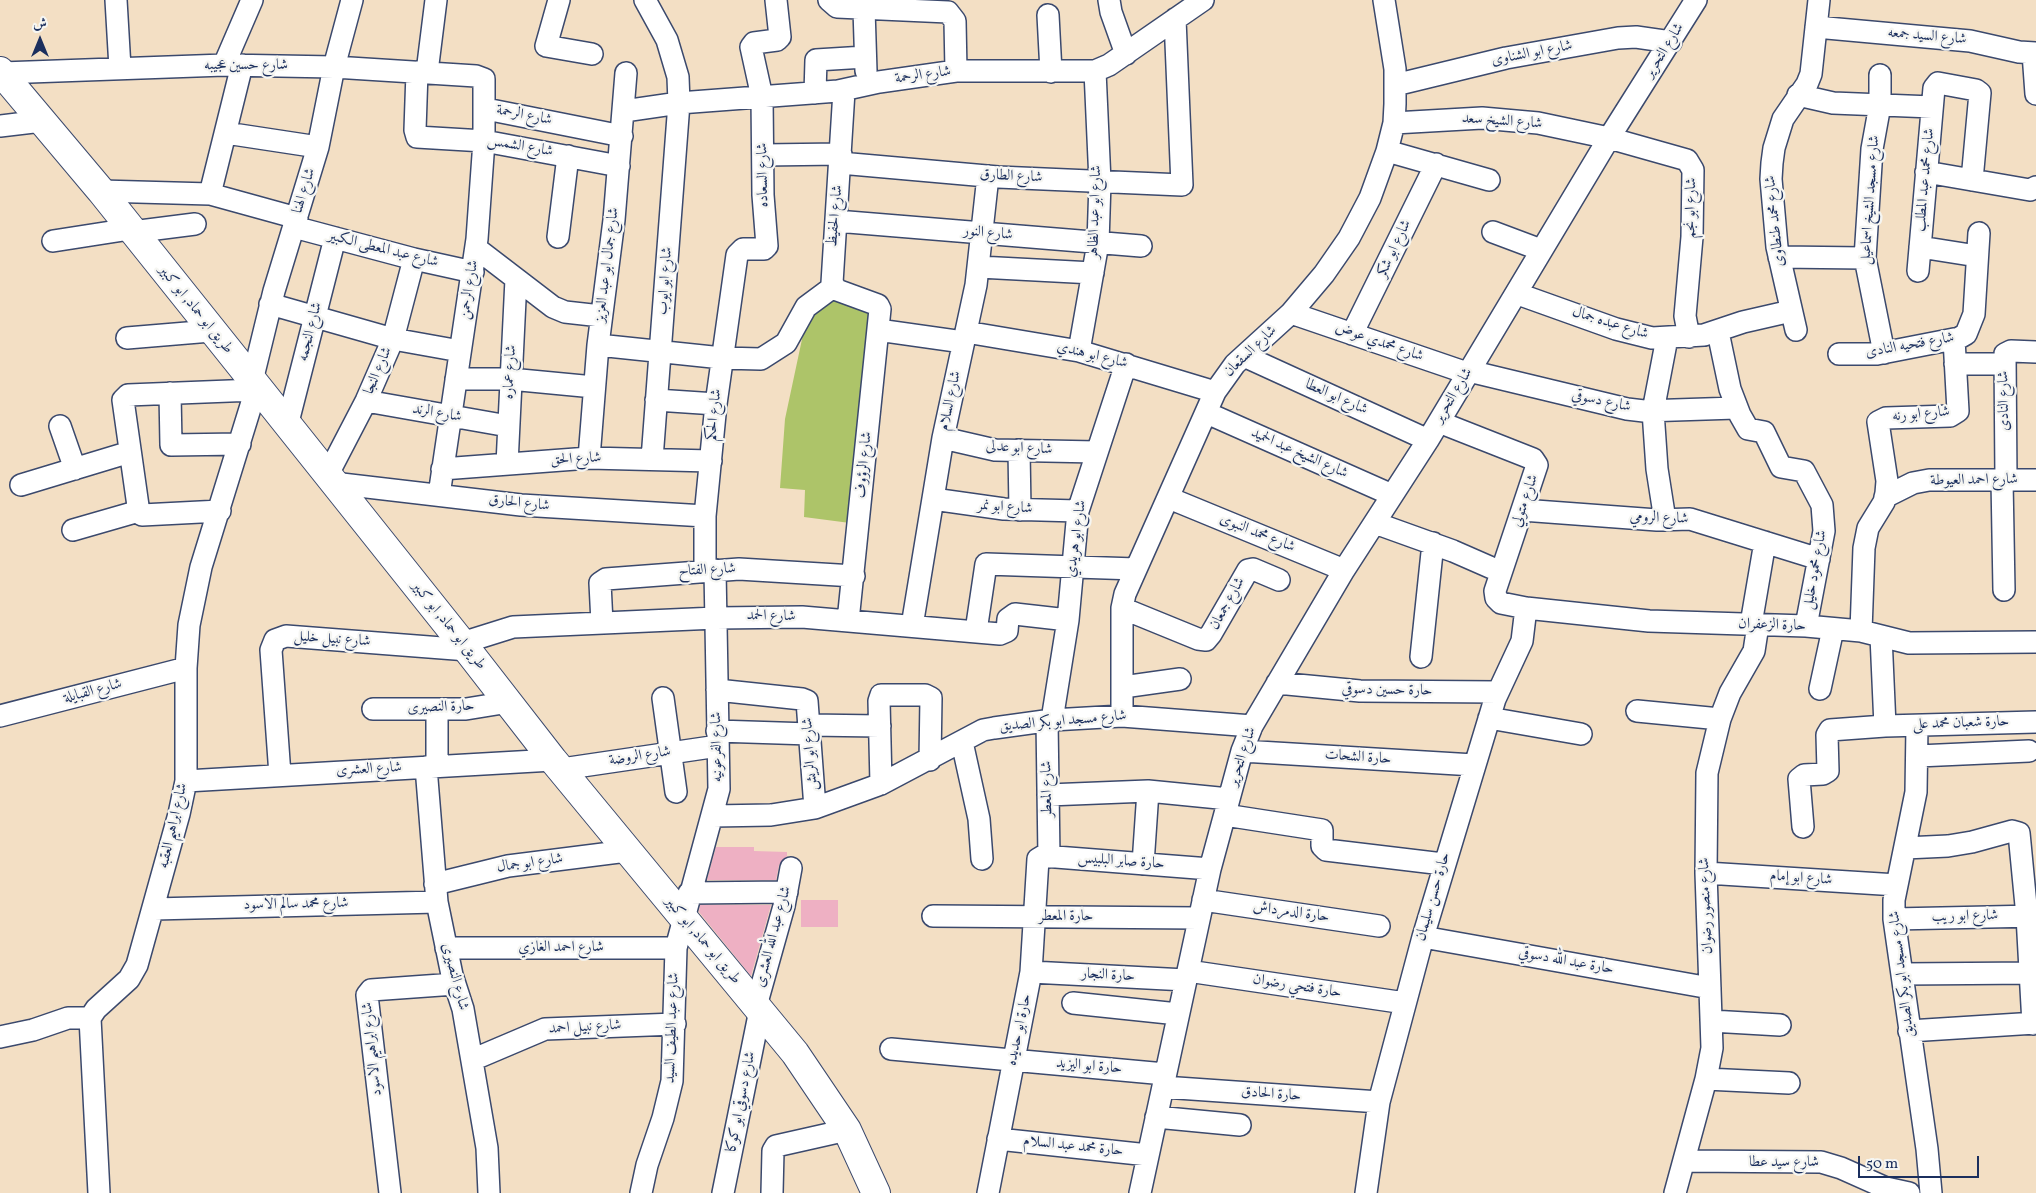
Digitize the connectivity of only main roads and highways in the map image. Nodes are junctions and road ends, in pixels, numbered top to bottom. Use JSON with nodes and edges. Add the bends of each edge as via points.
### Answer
{"nodes":[{"id":1,"x":2,"y":74,"type":"edge"},
{"id":2,"x":876,"y":1193,"type":"edge"}],
"edges":[{"from":1,"to":2,"type":"main road","name":"طريق ابو حماد, ابو كبير","via":[[100,191],[627,851],[686,906],[758,1008],[795,1053],[847,1130]]}]}
